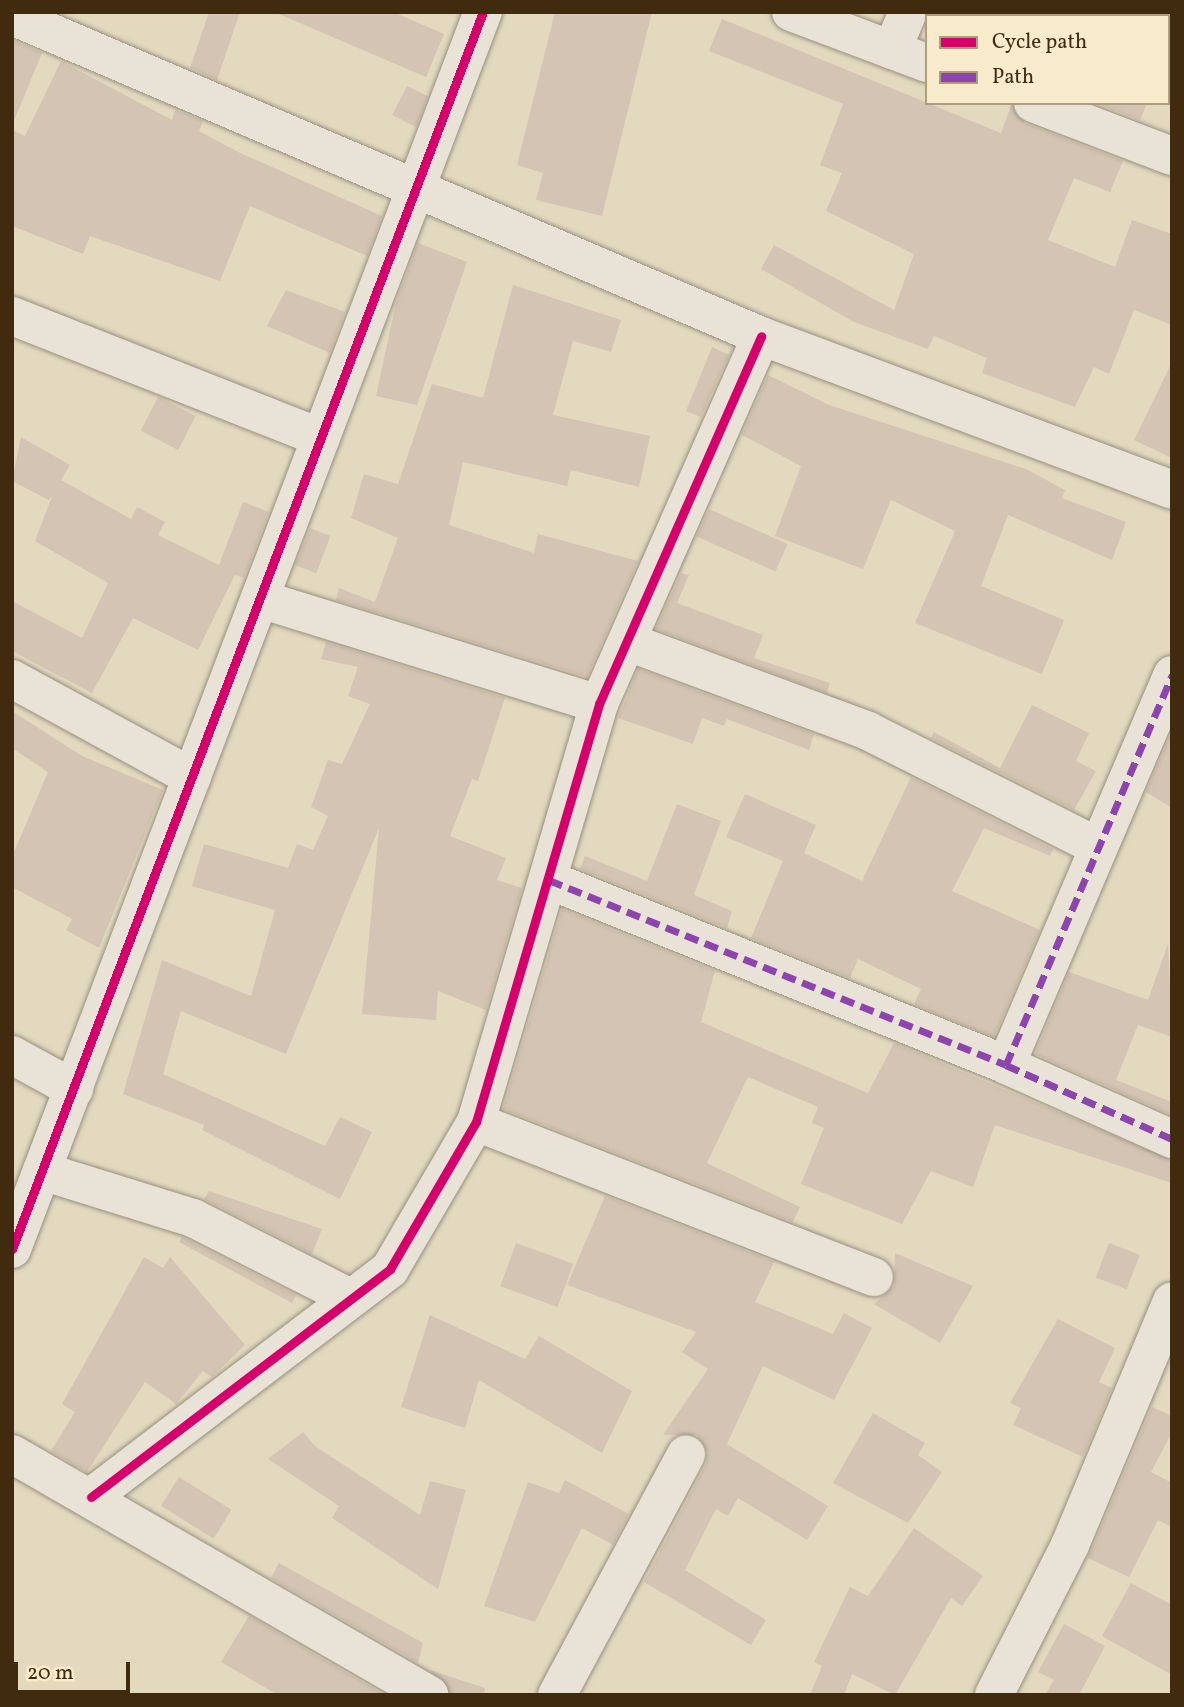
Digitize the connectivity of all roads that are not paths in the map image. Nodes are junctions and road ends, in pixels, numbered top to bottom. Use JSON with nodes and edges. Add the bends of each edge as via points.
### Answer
{"nodes":[{"id":1,"x":483,"y":12,"type":"edge"},
{"id":2,"x":791,"y":12,"type":"edge"},
{"id":3,"x":908,"y":12,"type":"edge"},
{"id":4,"x":12,"y":16,"type":"edge"},
{"id":5,"x":892,"y":50,"type":"junction"},
{"id":6,"x":925,"y":62,"type":"edge"},
{"id":7,"x":1037,"y":105,"type":"edge"},
{"id":8,"x":1172,"y":156,"type":"edge"},
{"id":9,"x":416,"y":189,"type":"junction"},
{"id":10,"x":12,"y":316,"type":"edge"},
{"id":11,"x":761,"y":336,"type":"junction"},
{"id":12,"x":321,"y":438,"type":"junction"},
{"id":13,"x":1172,"y":490,"type":"edge"},
{"id":14,"x":260,"y":599,"type":"junction"},
{"id":15,"x":628,"y":642,"type":"junction"},
{"id":16,"x":1172,"y":676,"type":"edge"},
{"id":17,"x":12,"y":679,"type":"edge"},
{"id":18,"x":599,"y":704,"type":"junction"},
{"id":19,"x":192,"y":777,"type":"junction"},
{"id":20,"x":1099,"y":846,"type":"junction"},
{"id":21,"x":549,"y":880,"type":"junction"},
{"id":22,"x":12,"y":1055,"type":"edge"},
{"id":23,"x":1006,"y":1065,"type":"junction"},
{"id":24,"x":74,"y":1088,"type":"junction"},
{"id":25,"x":476,"y":1122,"type":"junction"},
{"id":26,"x":1172,"y":1139,"type":"edge"},
{"id":27,"x":42,"y":1171,"type":"junction"},
{"id":28,"x":12,"y":1249,"type":"edge"},
{"id":29,"x":874,"y":1277,"type":"dead end"},
{"id":30,"x":351,"y":1298,"type":"junction"},
{"id":31,"x":1172,"y":1301,"type":"edge"},
{"id":32,"x":12,"y":1454,"type":"edge"},
{"id":33,"x":686,"y":1454,"type":"dead end"},
{"id":34,"x":91,"y":1497,"type":"junction"},
{"id":35,"x":429,"y":1695,"type":"edge"},
{"id":36,"x":556,"y":1695,"type":"edge"},
{"id":37,"x":994,"y":1695,"type":"edge"}],
"edges":[{"from":1,"to":9,"type":"street"},
{"from":2,"to":5,"type":"street"},
{"from":3,"to":5,"type":"street"},
{"from":4,"to":9,"type":"street"},
{"from":5,"to":6,"type":"street"},
{"from":7,"to":8,"type":"street"},
{"from":9,"to":11,"type":"street"},
{"from":9,"to":12,"type":"street"},
{"from":10,"to":12,"type":"street"},
{"from":11,"to":13,"type":"street"},
{"from":11,"to":15,"type":"street"},
{"from":12,"to":14,"type":"street"},
{"from":14,"to":18,"type":"street"},
{"from":14,"to":19,"type":"street"},
{"from":15,"to":18,"type":"street"},
{"from":15,"to":20,"type":"street","via":[[868,731]]},
{"from":16,"to":20,"type":"street"},
{"from":17,"to":19,"type":"street"},
{"from":18,"to":21,"type":"street"},
{"from":19,"to":24,"type":"street"},
{"from":20,"to":23,"type":"street"},
{"from":21,"to":23,"type":"street"},
{"from":21,"to":25,"type":"street"},
{"from":22,"to":24,"type":"street"},
{"from":23,"to":26,"type":"street"},
{"from":24,"to":27,"type":"street"},
{"from":25,"to":29,"type":"street"},
{"from":25,"to":30,"type":"street","via":[[390,1269]]},
{"from":27,"to":28,"type":"street"},
{"from":27,"to":30,"type":"street","via":[[193,1218]]},
{"from":30,"to":34,"type":"street"},
{"from":31,"to":37,"type":"street","via":[[1070,1545]]},
{"from":32,"to":34,"type":"street"},
{"from":33,"to":36,"type":"street"},
{"from":34,"to":35,"type":"street"}]}
